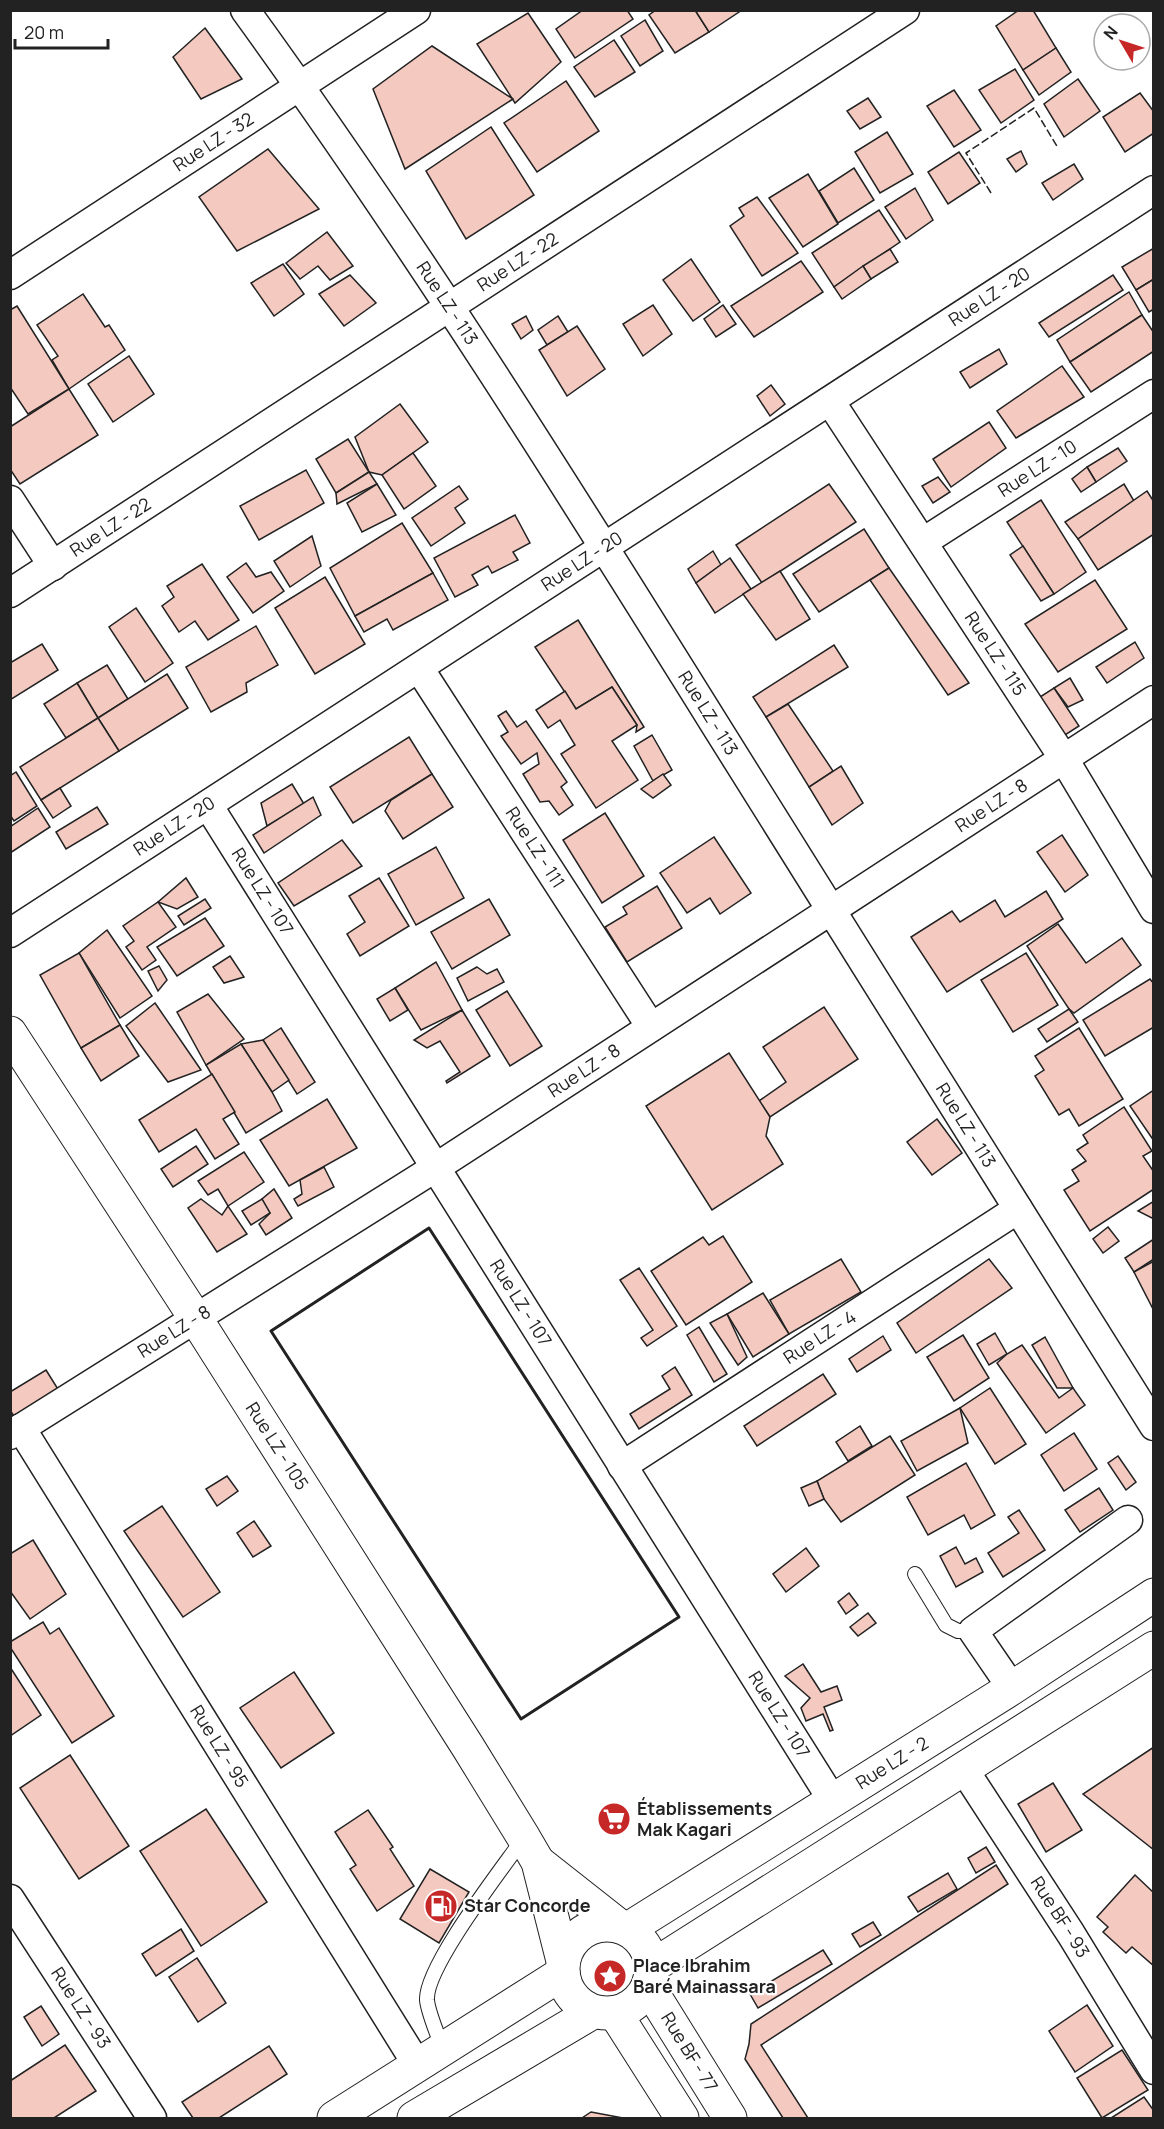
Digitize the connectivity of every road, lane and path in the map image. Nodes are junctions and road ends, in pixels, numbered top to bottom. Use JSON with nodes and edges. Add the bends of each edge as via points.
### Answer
{"nodes":[{"id":1,"x":245,"y":10,"type":"edge"},
{"id":2,"x":416,"y":10,"type":"edge"},
{"id":3,"x":905,"y":10,"type":"edge"},
{"id":4,"x":300,"y":85,"type":"junction"},
{"id":5,"x":1154,"y":190,"type":"edge"},
{"id":6,"x":10,"y":275,"type":"edge"},
{"id":7,"x":450,"y":306,"type":"junction"},
{"id":8,"x":1154,"y":394,"type":"edge"},
{"id":9,"x":830,"y":401,"type":"junction"},
{"id":10,"x":10,"y":500,"type":"edge"},
{"id":11,"x":923,"y":542,"type":"junction"},
{"id":12,"x":605,"y":547,"type":"junction"},
{"id":13,"x":53,"y":566,"type":"junction"},
{"id":14,"x":10,"y":593,"type":"edge"},
{"id":15,"x":419,"y":668,"type":"junction"},
{"id":16,"x":1154,"y":700,"type":"edge"},
{"id":17,"x":1064,"y":759,"type":"junction"},
{"id":18,"x":208,"y":806,"type":"junction"},
{"id":19,"x":1154,"y":909,"type":"edge"},
{"id":20,"x":831,"y":910,"type":"junction"},
{"id":21,"x":10,"y":933,"type":"edge"},
{"id":22,"x":651,"y":1027,"type":"junction"},
{"id":23,"x":10,"y":1033,"type":"edge"},
{"id":24,"x":435,"y":1168,"type":"junction"},
{"id":25,"x":1018,"y":1209,"type":"junction"},
{"id":26,"x":196,"y":1318,"type":"junction"},
{"id":27,"x":1154,"y":1426,"type":"edge"},
{"id":28,"x":16,"y":1431,"type":"edge"},
{"id":29,"x":622,"y":1466,"type":"junction"},
{"id":30,"x":1128,"y":1520,"type":"dead end"},
{"id":31,"x":915,"y":1574,"type":"dead end"},
{"id":32,"x":1154,"y":1595,"type":"edge"},
{"id":33,"x":973,"y":1631,"type":"junction"},
{"id":34,"x":1154,"y":1648,"type":"edge"},
{"id":35,"x":1012,"y":1688,"type":"junction"},
{"id":36,"x":963,"y":1768,"type":"junction"},
{"id":37,"x":833,"y":1801,"type":"junction"},
{"id":38,"x":531,"y":1850,"type":"junction"},
{"id":39,"x":10,"y":1899,"type":"edge"},
{"id":40,"x":623,"y":1927,"type":"junction"},
{"id":41,"x":563,"y":1967,"type":"junction"},
{"id":42,"x":650,"y":1976,"type":"junction"},
{"id":43,"x":604,"y":2012,"type":"junction"},
{"id":44,"x":430,"y":2057,"type":"junction"},
{"id":45,"x":1154,"y":2070,"type":"edge"},
{"id":46,"x":152,"y":2118,"type":"edge"},
{"id":47,"x":333,"y":2118,"type":"edge"},
{"id":48,"x":414,"y":2118,"type":"edge"},
{"id":49,"x":682,"y":2118,"type":"edge"},
{"id":50,"x":730,"y":2118,"type":"edge"}],
"edges":[{"from":1,"to":4,"type":"street","name":"Rue LZ - 113"},
{"from":2,"to":4,"type":"street","name":"Rue LZ - 32"},
{"from":3,"to":7,"type":"street","name":"Rue LZ - 22"},
{"from":4,"to":6,"type":"street","name":"Rue LZ - 32"},
{"from":4,"to":7,"type":"street","name":"Rue LZ - 113"},
{"from":5,"to":9,"type":"street","name":"Rue LZ - 20"},
{"from":7,"to":12,"type":"street","name":"Rue LZ - 113"},
{"from":7,"to":13,"type":"street","name":"Rue LZ - 22"},
{"from":8,"to":11,"type":"street","name":"Rue LZ - 10"},
{"from":9,"to":11,"type":"street","name":"Rue LZ - 115"},
{"from":9,"to":12,"type":"street","name":"Rue LZ - 20"},
{"from":10,"to":13,"type":"street"},
{"from":11,"to":17,"type":"street","name":"Rue LZ - 115"},
{"from":12,"to":15,"type":"street","name":"Rue LZ - 20"},
{"from":12,"to":20,"type":"street","name":"Rue LZ - 113"},
{"from":13,"to":14,"type":"street","name":"Rue LZ - 22"},
{"from":15,"to":18,"type":"street","name":"Rue LZ - 20"},
{"from":15,"to":22,"type":"street","name":"Rue LZ - 111"},
{"from":16,"to":17,"type":"street","name":"Rue LZ - 8"},
{"from":17,"to":19,"type":"street","name":"Rue LZ - 115"},
{"from":17,"to":20,"type":"street","name":"Rue LZ - 8"},
{"from":18,"to":21,"type":"street","name":"Rue LZ - 20"},
{"from":18,"to":24,"type":"street","name":"Rue LZ - 107"},
{"from":20,"to":22,"type":"street","name":"Rue LZ - 8"},
{"from":20,"to":25,"type":"street","name":"Rue LZ - 113"},
{"from":22,"to":24,"type":"street","name":"Rue LZ - 8"},
{"from":23,"to":26,"type":"main road","name":"Rue LZ - 105"},
{"from":24,"to":26,"type":"street","name":"Rue LZ - 8"},
{"from":24,"to":29,"type":"street","name":"Rue LZ - 107"},
{"from":25,"to":27,"type":"street","name":"Rue LZ - 113"},
{"from":25,"to":29,"type":"street","name":"Rue LZ - 4"},
{"from":26,"to":28,"type":"street","name":"Rue LZ - 8"},
{"from":26,"to":38,"type":"main road","name":"Rue LZ - 105"},
{"from":28,"to":44,"type":"street","name":"Rue LZ - 95"},
{"from":29,"to":37,"type":"street","name":"Rue LZ - 107"},
{"from":30,"to":33,"type":"street"},
{"from":31,"to":33,"type":"lane","via":[[946,1624],[958,1631]]},
{"from":32,"to":35,"type":"main road","name":"Rue LZ - 2"},
{"from":33,"to":35,"type":"street"},
{"from":34,"to":36,"type":"main road"},
{"from":35,"to":37,"type":"main road","name":"Rue LZ - 2"},
{"from":36,"to":42,"type":"main road"},
{"from":36,"to":45,"type":"street","name":"Rue BF - 93"},
{"from":37,"to":40,"type":"main road","name":"Rue LZ - 2"},
{"from":38,"to":40,"type":"main road","name":"Rue LZ - 105"},
{"from":38,"to":41,"type":"main road","name":"Rue LZ - 105"},
{"from":38,"to":44,"type":"lane","via":[[446,1950],[433,1974],[427,2000]]},
{"from":39,"to":46,"type":"street","name":"Rue LZ - 93"},
{"from":40,"to":41,"type":"main road","via":[[595,1926],[585,1931],[567,1949]]},
{"from":40,"to":42,"type":"main road","via":[[645,1945],[650,1955]]},
{"from":41,"to":43,"type":"main road","via":[[565,1986],[572,1997]]},
{"from":41,"to":44,"type":"main road"},
{"from":42,"to":43,"type":"main road","via":[[635,2004],[625,2010]]},
{"from":42,"to":50,"type":"main road","name":"Rue BF - 77"},
{"from":43,"to":48,"type":"main road"},
{"from":43,"to":49,"type":"main road"},
{"from":44,"to":47,"type":"main road"}]}
